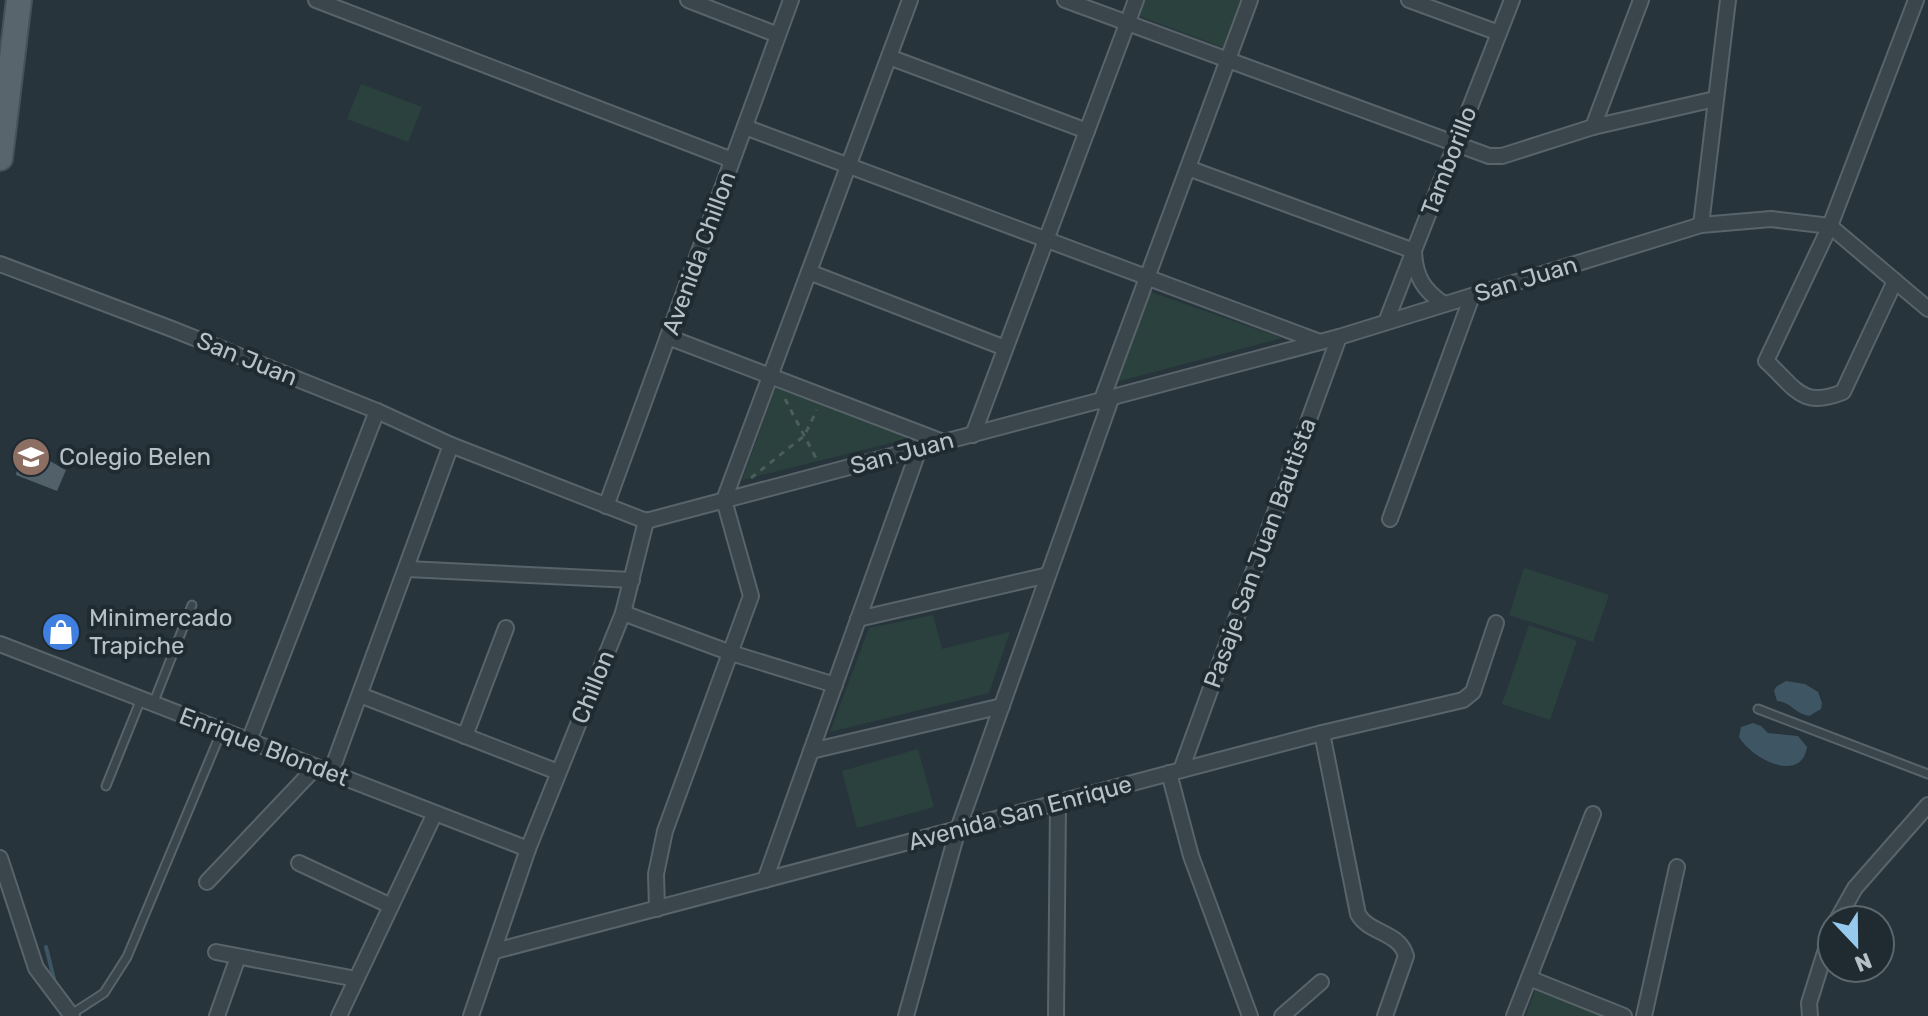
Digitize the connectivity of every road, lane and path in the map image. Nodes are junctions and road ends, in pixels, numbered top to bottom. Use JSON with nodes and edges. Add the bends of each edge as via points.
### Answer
{"nodes":[{"id":1,"x":19,"y":0,"type":"edge"},
{"id":2,"x":316,"y":0,"type":"edge"},
{"id":3,"x":688,"y":0,"type":"edge"},
{"id":4,"x":791,"y":0,"type":"edge"},
{"id":5,"x":910,"y":0,"type":"edge"},
{"id":6,"x":1065,"y":0,"type":"edge"},
{"id":7,"x":1136,"y":0,"type":"edge"},
{"id":8,"x":1250,"y":0,"type":"edge"},
{"id":9,"x":1409,"y":0,"type":"edge"},
{"id":10,"x":1512,"y":0,"type":"edge"},
{"id":11,"x":1641,"y":0,"type":"edge"},
{"id":12,"x":1728,"y":0,"type":"edge"},
{"id":13,"x":1916,"y":0,"type":"edge"},
{"id":14,"x":1127,"y":23,"type":"junction"},
{"id":15,"x":1499,"y":33,"type":"junction"},
{"id":16,"x":778,"y":35,"type":"junction"},
{"id":17,"x":889,"y":57,"type":"junction"},
{"id":18,"x":1228,"y":60,"type":"junction"},
{"id":19,"x":1715,"y":99,"type":"junction"},
{"id":20,"x":745,"y":127,"type":"junction"},
{"id":21,"x":1593,"y":127,"type":"junction"},
{"id":22,"x":1087,"y":131,"type":"junction"},
{"id":23,"x":1455,"y":145,"type":"junction"},
{"id":24,"x":0,"y":158,"type":"edge"},
{"id":25,"x":732,"y":160,"type":"junction"},
{"id":26,"x":848,"y":166,"type":"junction"},
{"id":27,"x":1188,"y":168,"type":"junction"},
{"id":28,"x":1701,"y":225,"type":"junction"},
{"id":29,"x":1830,"y":226,"type":"junction"},
{"id":30,"x":1046,"y":240,"type":"junction"},
{"id":31,"x":1414,"y":251,"type":"junction"},
{"id":32,"x":0,"y":264,"type":"edge"},
{"id":33,"x":809,"y":272,"type":"junction"},
{"id":34,"x":1147,"y":278,"type":"junction"},
{"id":35,"x":1895,"y":281,"type":"junction"},
{"id":36,"x":1472,"y":296,"type":"junction"},
{"id":37,"x":1444,"y":304,"type":"junction"},
{"id":38,"x":1928,"y":309,"type":"edge"},
{"id":39,"x":1386,"y":322,"type":"junction"},
{"id":40,"x":668,"y":337,"type":"junction"},
{"id":41,"x":1339,"y":337,"type":"junction"},
{"id":42,"x":1320,"y":342,"type":"junction"},
{"id":43,"x":1005,"y":348,"type":"junction"},
{"id":44,"x":770,"y":375,"type":"junction"},
{"id":45,"x":824,"y":396,"type":"junction"},
{"id":46,"x":1106,"y":401,"type":"junction"},
{"id":47,"x":377,"y":411,"type":"junction"},
{"id":48,"x":973,"y":435,"type":"junction"},
{"id":49,"x":804,"y":436,"type":"junction"},
{"id":50,"x":943,"y":442,"type":"junction"},
{"id":51,"x":451,"y":445,"type":"junction"},
{"id":52,"x":919,"y":449,"type":"junction"},
{"id":53,"x":824,"y":474,"type":"junction"},
{"id":54,"x":724,"y":500,"type":"junction"},
{"id":55,"x":606,"y":506,"type":"junction"},
{"id":56,"x":1390,"y":519,"type":"dead end"},
{"id":57,"x":646,"y":521,"type":"junction"},
{"id":58,"x":407,"y":569,"type":"junction"},
{"id":59,"x":1048,"y":575,"type":"junction"},
{"id":60,"x":632,"y":580,"type":"junction"},
{"id":61,"x":192,"y":605,"type":"dead end"},
{"id":62,"x":623,"y":613,"type":"junction"},
{"id":63,"x":858,"y":619,"type":"junction"},
{"id":64,"x":1496,"y":623,"type":"dead end"},
{"id":65,"x":506,"y":628,"type":"dead end"},
{"id":66,"x":0,"y":644,"type":"edge"},
{"id":67,"x":731,"y":653,"type":"junction"},
{"id":68,"x":835,"y":685,"type":"junction"},
{"id":69,"x":360,"y":695,"type":"junction"},
{"id":70,"x":147,"y":701,"type":"junction"},
{"id":71,"x":1002,"y":706,"type":"junction"},
{"id":72,"x":1758,"y":709,"type":"dead end"},
{"id":73,"x":222,"y":730,"type":"junction"},
{"id":74,"x":1322,"y":733,"type":"junction"},
{"id":75,"x":465,"y":736,"type":"junction"},
{"id":76,"x":249,"y":741,"type":"junction"},
{"id":77,"x":811,"y":751,"type":"junction"},
{"id":78,"x":324,"y":770,"type":"junction"},
{"id":79,"x":558,"y":772,"type":"junction"},
{"id":80,"x":1175,"y":772,"type":"junction"},
{"id":81,"x":1928,"y":774,"type":"edge"},
{"id":82,"x":106,"y":786,"type":"dead end"},
{"id":83,"x":1058,"y":803,"type":"junction"},
{"id":84,"x":1928,"y":805,"type":"edge"},
{"id":85,"x":435,"y":813,"type":"junction"},
{"id":86,"x":1593,"y":814,"type":"dead end"},
{"id":87,"x":958,"y":829,"type":"junction"},
{"id":88,"x":528,"y":849,"type":"junction"},
{"id":89,"x":0,"y":858,"type":"edge"},
{"id":90,"x":299,"y":863,"type":"dead end"},
{"id":91,"x":1677,"y":867,"type":"dead end"},
{"id":92,"x":765,"y":880,"type":"junction"},
{"id":93,"x":207,"y":882,"type":"dead end"},
{"id":94,"x":1846,"y":904,"type":"edge"},
{"id":95,"x":391,"y":906,"type":"junction"},
{"id":96,"x":657,"y":909,"type":"junction"},
{"id":97,"x":495,"y":951,"type":"junction"},
{"id":98,"x":216,"y":952,"type":"dead end"},
{"id":99,"x":238,"y":957,"type":"junction"},
{"id":100,"x":1529,"y":978,"type":"junction"},
{"id":101,"x":356,"y":979,"type":"junction"},
{"id":102,"x":1816,"y":981,"type":"edge"},
{"id":103,"x":1321,"y":982,"type":"dead end"},
{"id":104,"x":71,"y":1015,"type":"edge"},
{"id":105,"x":217,"y":1016,"type":"edge"},
{"id":106,"x":339,"y":1016,"type":"edge"},
{"id":107,"x":471,"y":1016,"type":"edge"},
{"id":108,"x":906,"y":1016,"type":"edge"},
{"id":109,"x":1056,"y":1016,"type":"edge"},
{"id":110,"x":1250,"y":1016,"type":"edge"},
{"id":111,"x":1282,"y":1016,"type":"edge"},
{"id":112,"x":1385,"y":1016,"type":"edge"},
{"id":113,"x":1514,"y":1016,"type":"edge"},
{"id":114,"x":1624,"y":1016,"type":"edge"},
{"id":115,"x":1644,"y":1016,"type":"edge"},
{"id":116,"x":1810,"y":1016,"type":"edge"}],
"edges":[{"from":1,"to":24,"type":"main road"},
{"from":2,"to":25,"type":"street"},
{"from":3,"to":16,"type":"street"},
{"from":4,"to":16,"type":"street","name":"Avenida Chillon"},
{"from":5,"to":17,"type":"street"},
{"from":6,"to":14,"type":"street"},
{"from":7,"to":14,"type":"street"},
{"from":8,"to":18,"type":"street"},
{"from":9,"to":15,"type":"street"},
{"from":10,"to":15,"type":"street","name":"Tamborillo"},
{"from":11,"to":21,"type":"street"},
{"from":12,"to":19,"type":"street"},
{"from":13,"to":29,"type":"street"},
{"from":14,"to":18,"type":"street"},
{"from":14,"to":22,"type":"street"},
{"from":15,"to":23,"type":"street","name":"Tamborillo"},
{"from":16,"to":20,"type":"street","name":"Avenida Chillon"},
{"from":17,"to":22,"type":"street"},
{"from":17,"to":26,"type":"street"},
{"from":18,"to":23,"type":"street"},
{"from":18,"to":27,"type":"street"},
{"from":19,"to":21,"type":"street"},
{"from":19,"to":28,"type":"street"},
{"from":20,"to":25,"type":"street","name":"Avenida Chillon"},
{"from":20,"to":26,"type":"street"},
{"from":21,"to":23,"type":"street","via":[[1502,156]]},
{"from":22,"to":30,"type":"street"},
{"from":23,"to":31,"type":"street","name":"Tamborillo"},
{"from":25,"to":40,"type":"street","name":"Avenida Chillon"},
{"from":26,"to":30,"type":"street"},
{"from":26,"to":33,"type":"street"},
{"from":27,"to":31,"type":"street"},
{"from":27,"to":34,"type":"street"},
{"from":28,"to":29,"type":"street","name":"San Juan","via":[[1771,219]]},
{"from":28,"to":36,"type":"street","name":"San Juan"},
{"from":29,"to":35,"type":"street"},
{"from":29,"to":35,"type":"street","via":[[1766,361],[1804,397],[1821,400],[1843,392]]},
{"from":30,"to":34,"type":"street"},
{"from":30,"to":43,"type":"street"},
{"from":31,"to":37,"type":"street","via":[[1420,282]]},
{"from":31,"to":39,"type":"street","name":"Tamborillo"},
{"from":32,"to":47,"type":"street","name":"San Juan"},
{"from":33,"to":43,"type":"street"},
{"from":33,"to":44,"type":"street"},
{"from":34,"to":42,"type":"street"},
{"from":34,"to":46,"type":"street"},
{"from":35,"to":38,"type":"street"},
{"from":36,"to":37,"type":"street","name":"San Juan"},
{"from":36,"to":56,"type":"street"},
{"from":37,"to":39,"type":"street","name":"San Juan"},
{"from":39,"to":41,"type":"street","name":"San Juan"},
{"from":40,"to":44,"type":"street"},
{"from":40,"to":55,"type":"street","name":"Avenida Chillon"},
{"from":41,"to":42,"type":"street","name":"San Juan"},
{"from":41,"to":80,"type":"street","name":"Pasaje San Juan Bautista"},
{"from":42,"to":46,"type":"street","name":"San Juan"},
{"from":43,"to":48,"type":"street"},
{"from":44,"to":45,"type":"street"},
{"from":44,"to":49,"type":"path"},
{"from":44,"to":54,"type":"street"},
{"from":45,"to":49,"type":"path"},
{"from":45,"to":50,"type":"street"},
{"from":46,"to":48,"type":"street","name":"San Juan"},
{"from":46,"to":59,"type":"street"},
{"from":47,"to":51,"type":"street","name":"San Juan"},
{"from":47,"to":76,"type":"street"},
{"from":48,"to":50,"type":"street","name":"San Juan"},
{"from":49,"to":53,"type":"path"},
{"from":49,"to":54,"type":"path"},
{"from":50,"to":52,"type":"street","name":"San Juan"},
{"from":51,"to":55,"type":"street","name":"San Juan"},
{"from":51,"to":58,"type":"street"},
{"from":52,"to":53,"type":"street","name":"San Juan"},
{"from":52,"to":63,"type":"street"},
{"from":53,"to":54,"type":"street","name":"San Juan"},
{"from":54,"to":57,"type":"street","name":"San Juan"},
{"from":54,"to":67,"type":"street","via":[[751,589]]},
{"from":55,"to":57,"type":"street","name":"San Juan"},
{"from":57,"to":60,"type":"street","name":"Chillon"},
{"from":58,"to":60,"type":"street"},
{"from":58,"to":69,"type":"street"},
{"from":59,"to":63,"type":"street"},
{"from":59,"to":71,"type":"street"},
{"from":60,"to":62,"type":"street","name":"Chillon"},
{"from":61,"to":70,"type":"lane"},
{"from":62,"to":67,"type":"street"},
{"from":62,"to":79,"type":"street","name":"Chillon"},
{"from":63,"to":68,"type":"street"},
{"from":64,"to":74,"type":"street","name":"Avenida San Enrique","via":[[1473,692],[1463,700]]},
{"from":65,"to":75,"type":"street"},
{"from":66,"to":70,"type":"street","name":"Enrique Blondet"},
{"from":67,"to":68,"type":"street"},
{"from":67,"to":96,"type":"street","via":[[665,831],[656,874]]},
{"from":68,"to":77,"type":"street"},
{"from":69,"to":75,"type":"street"},
{"from":69,"to":78,"type":"street"},
{"from":70,"to":73,"type":"street","name":"Enrique Blondet"},
{"from":70,"to":82,"type":"lane"},
{"from":71,"to":77,"type":"street"},
{"from":71,"to":87,"type":"street"},
{"from":72,"to":81,"type":"lane"},
{"from":73,"to":76,"type":"street","name":"Enrique Blondet"},
{"from":73,"to":104,"type":"lane","via":[[127,957],[104,993]]},
{"from":74,"to":80,"type":"street","name":"Avenida San Enrique"},
{"from":74,"to":112,"type":"street","via":[[1358,914],[1404,946],[1406,956]]},
{"from":75,"to":79,"type":"street"},
{"from":76,"to":78,"type":"street","name":"Enrique Blondet"},
{"from":77,"to":92,"type":"street"},
{"from":78,"to":85,"type":"street","name":"Enrique Blondet"},
{"from":78,"to":93,"type":"street"},
{"from":79,"to":88,"type":"street","name":"Chillon"},
{"from":80,"to":83,"type":"street","name":"Avenida San Enrique"},
{"from":80,"to":110,"type":"street","via":[[1191,856]]},
{"from":83,"to":87,"type":"street","name":"Avenida San Enrique"},
{"from":83,"to":109,"type":"street"},
{"from":84,"to":94,"type":"street"},
{"from":85,"to":88,"type":"street","name":"Enrique Blondet"},
{"from":85,"to":95,"type":"street"},
{"from":86,"to":100,"type":"street"},
{"from":87,"to":92,"type":"street","name":"Avenida San Enrique"},
{"from":87,"to":108,"type":"street"},
{"from":88,"to":97,"type":"street","name":"Chillon"},
{"from":89,"to":104,"type":"street","via":[[36,968]]},
{"from":90,"to":95,"type":"street"},
{"from":91,"to":115,"type":"street"},
{"from":92,"to":96,"type":"street","name":"Avenida San Enrique"},
{"from":95,"to":101,"type":"street"},
{"from":96,"to":97,"type":"street","name":"Avenida San Enrique"},
{"from":97,"to":107,"type":"street","name":"Chillon"},
{"from":98,"to":99,"type":"street"},
{"from":99,"to":101,"type":"street"},
{"from":99,"to":105,"type":"street"},
{"from":100,"to":113,"type":"street"},
{"from":100,"to":114,"type":"street"},
{"from":101,"to":106,"type":"street"},
{"from":102,"to":116,"type":"street"},
{"from":103,"to":111,"type":"street"}]}
